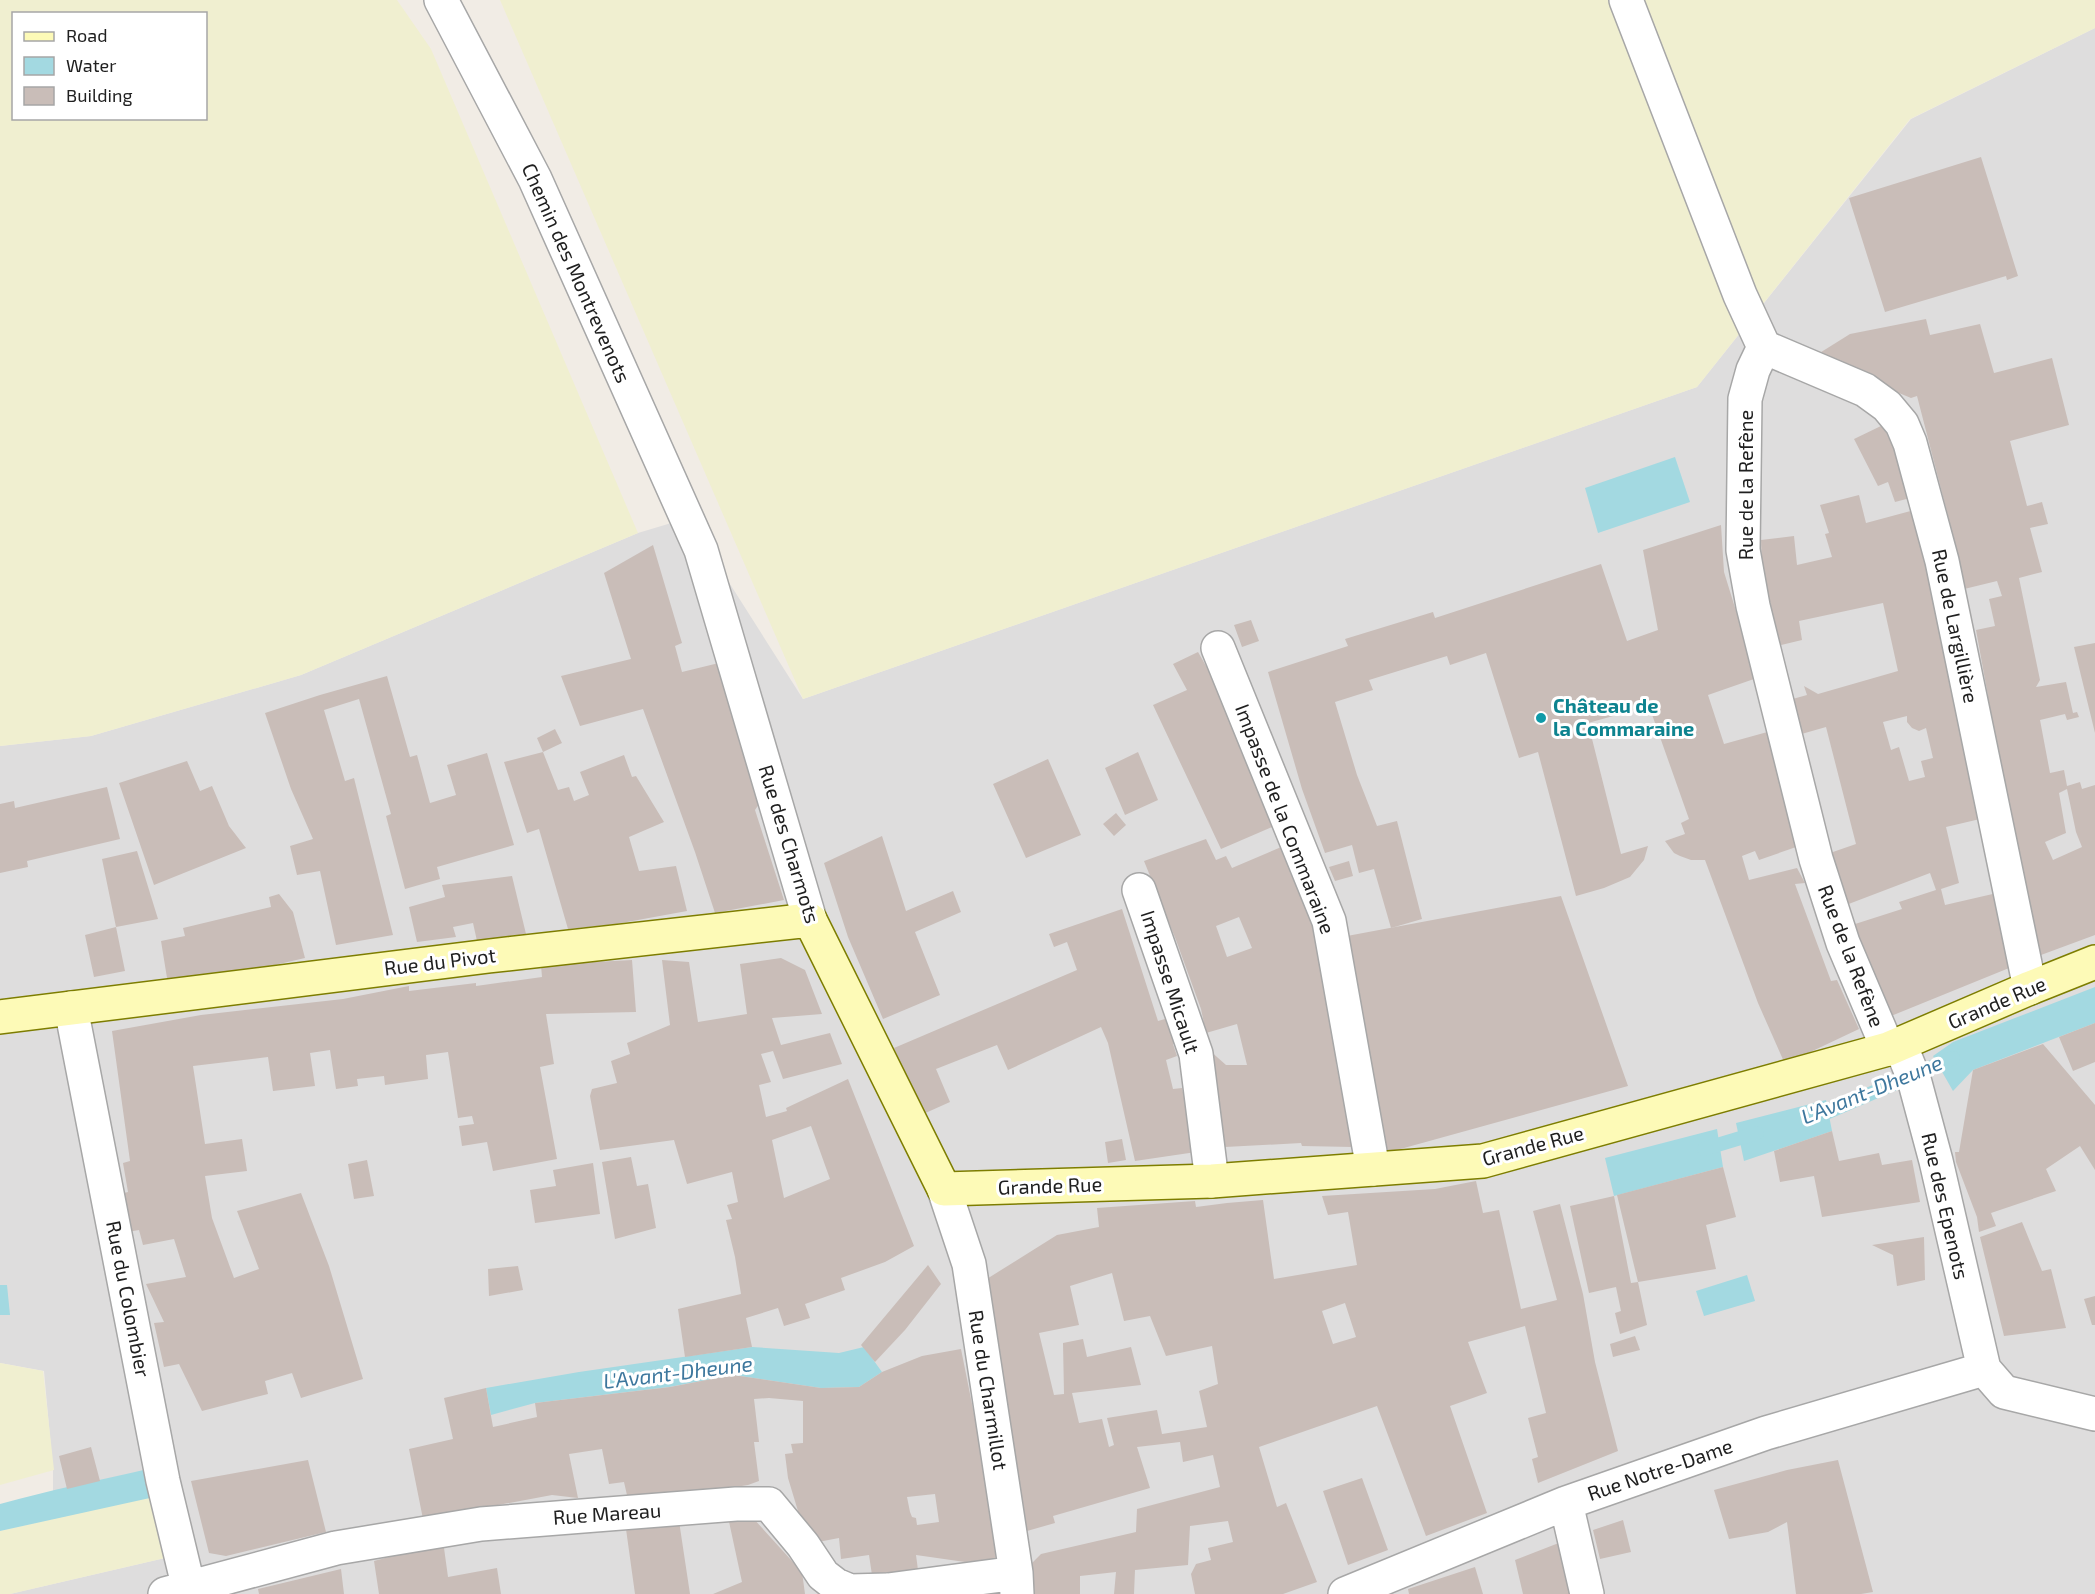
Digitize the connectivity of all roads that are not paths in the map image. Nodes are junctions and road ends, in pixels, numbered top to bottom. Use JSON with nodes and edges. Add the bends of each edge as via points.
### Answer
{"nodes":[{"id":1,"x":441,"y":0,"type":"edge"},
{"id":2,"x":1626,"y":0,"type":"edge"},
{"id":3,"x":1764,"y":347,"type":"junction"},
{"id":4,"x":701,"y":550,"type":"joint"},
{"id":5,"x":1218,"y":648,"type":"dead end"},
{"id":6,"x":1139,"y":890,"type":"dead end"},
{"id":7,"x":810,"y":920,"type":"junction"},
{"id":8,"x":2095,"y":962,"type":"edge"},
{"id":9,"x":2030,"y":988,"type":"junction"},
{"id":10,"x":71,"y":1008,"type":"junction"},
{"id":11,"x":0,"y":1017,"type":"edge"},
{"id":12,"x":1902,"y":1057,"type":"junction"},
{"id":13,"x":1373,"y":1169,"type":"junction"},
{"id":14,"x":1212,"y":1181,"type":"junction"},
{"id":15,"x":944,"y":1189,"type":"junction"},
{"id":16,"x":1984,"y":1370,"type":"junction"},
{"id":17,"x":2095,"y":1414,"type":"edge"},
{"id":18,"x":1566,"y":1503,"type":"junction"},
{"id":19,"x":1016,"y":1583,"type":"edge"},
{"id":20,"x":177,"y":1592,"type":"edge"},
{"id":21,"x":1345,"y":1594,"type":"edge"},
{"id":22,"x":1587,"y":1594,"type":"edge"}],
"edges":[{"from":1,"to":4,"type":"street","name":"Chemin des Montrevenots","via":[[535,179]]},
{"from":2,"to":3,"type":"street","via":[[1740,295]]},
{"from":3,"to":9,"type":"street","name":"Rue de Largillière","via":[[1865,390],[1887,406],[1902,424],[1910,443],[1942,561]]},
{"from":3,"to":12,"type":"street","name":"Rue de la Refène","via":[[1745,399],[1743,550],[1753,606],[1816,859],[1843,943]]},
{"from":4,"to":7,"type":"street","name":"Rue des Charmots"},
{"from":5,"to":13,"type":"street","name":"Impasse de la Commaraine","via":[[1329,921]]},
{"from":6,"to":14,"type":"street","name":"Impasse Micault","via":[[1196,1054]]},
{"from":7,"to":10,"type":"main road","name":"Rue du Pivot"},
{"from":7,"to":15,"type":"main road","name":"Rue des Charmots"},
{"from":8,"to":9,"type":"main road","name":"Grande Rue"},
{"from":9,"to":12,"type":"main road","name":"Grande Rue"},
{"from":10,"to":11,"type":"main road","name":"Rue du Pivot"},
{"from":10,"to":20,"type":"street","name":"Rue du Colombier","via":[[163,1481]]},
{"from":12,"to":13,"type":"main road","name":"Grande Rue","via":[[1483,1161]]},
{"from":12,"to":16,"type":"street","name":"Rue des Epenots","via":[[1936,1161]]},
{"from":13,"to":14,"type":"main road","name":"Grande Rue"},
{"from":14,"to":15,"type":"main road","name":"Grande Rue"},
{"from":15,"to":19,"type":"street","name":"Rue du Charmillot","via":[[969,1264]]},
{"from":16,"to":17,"type":"street","via":[[2004,1392]]},
{"from":16,"to":18,"type":"street","name":"Rue Notre-Dame","via":[[1766,1433]]},
{"from":18,"to":21,"type":"street","name":"Rue Notre-Dame"},
{"from":18,"to":22,"type":"street"},
{"from":19,"to":20,"type":"street","name":"Rue Mareau","via":[[850,1591],[823,1575],[769,1504],[736,1504],[481,1524],[336,1548]]}]}
